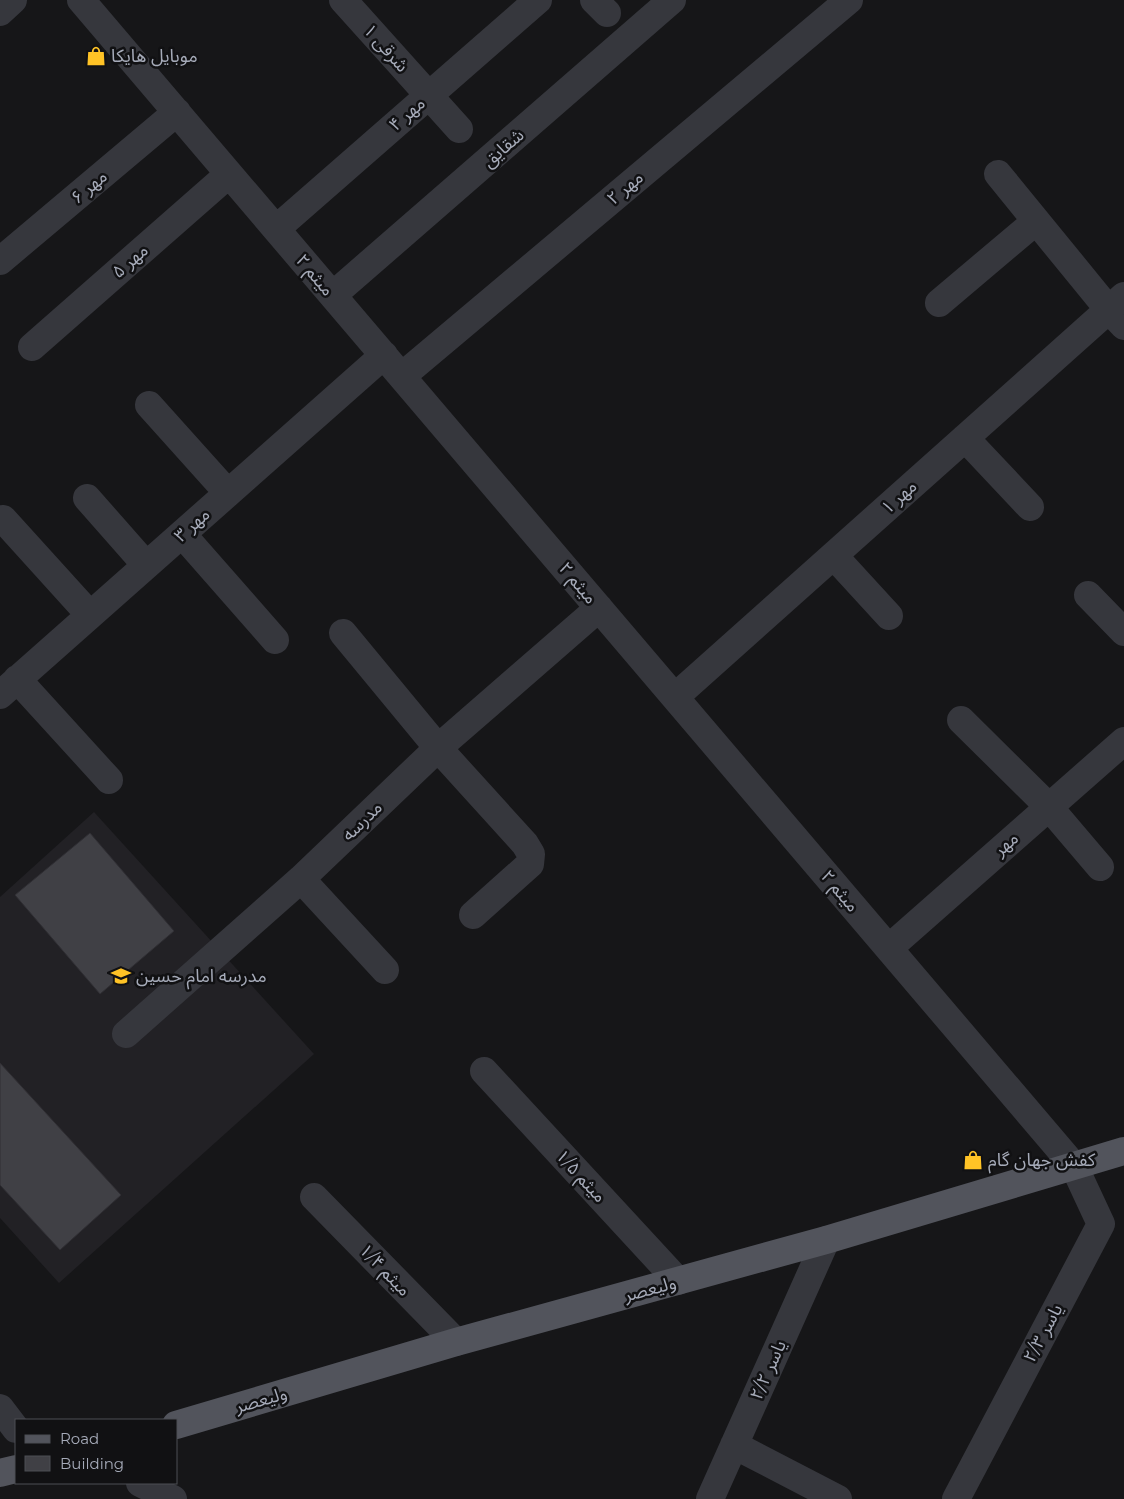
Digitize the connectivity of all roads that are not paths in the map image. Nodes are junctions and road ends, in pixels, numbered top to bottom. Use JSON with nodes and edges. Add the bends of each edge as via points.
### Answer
{"nodes":[{"id":1,"x":14,"y":0,"type":"edge"},
{"id":2,"x":343,"y":0,"type":"edge"},
{"id":3,"x":538,"y":0,"type":"edge"},
{"id":4,"x":672,"y":0,"type":"edge"},
{"id":5,"x":849,"y":0,"type":"edge"},
{"id":6,"x":94,"y":4,"type":"edge"},
{"id":7,"x":0,"y":12,"type":"edge"},
{"id":8,"x":430,"y":95,"type":"junction"},
{"id":9,"x":177,"y":112,"type":"junction"},
{"id":10,"x":460,"y":129,"type":"dead end"},
{"id":11,"x":229,"y":174,"type":"junction"},
{"id":12,"x":998,"y":174,"type":"dead end"},
{"id":13,"x":1036,"y":221,"type":"junction"},
{"id":14,"x":276,"y":229,"type":"junction"},
{"id":15,"x":0,"y":261,"type":"edge"},
{"id":16,"x":333,"y":296,"type":"junction"},
{"id":17,"x":939,"y":303,"type":"dead end"},
{"id":18,"x":1119,"y":311,"type":"edge"},
{"id":19,"x":32,"y":347,"type":"dead end"},
{"id":20,"x":384,"y":356,"type":"junction"},
{"id":21,"x":402,"y":376,"type":"junction"},
{"id":22,"x":149,"y":405,"type":"dead end"},
{"id":23,"x":965,"y":438,"type":"junction"},
{"id":24,"x":228,"y":493,"type":"junction"},
{"id":25,"x":87,"y":498,"type":"dead end"},
{"id":26,"x":1030,"y":508,"type":"dead end"},
{"id":27,"x":3,"y":519,"type":"dead end"},
{"id":28,"x":182,"y":534,"type":"junction"},
{"id":29,"x":834,"y":556,"type":"junction"},
{"id":30,"x":146,"y":565,"type":"junction"},
{"id":31,"x":1088,"y":595,"type":"dead end"},
{"id":32,"x":599,"y":608,"type":"junction"},
{"id":33,"x":90,"y":615,"type":"junction"},
{"id":34,"x":889,"y":616,"type":"dead end"},
{"id":35,"x":1124,"y":632,"type":"edge"},
{"id":36,"x":343,"y":633,"type":"dead end"},
{"id":37,"x":275,"y":640,"type":"dead end"},
{"id":38,"x":9,"y":687,"type":"edge"},
{"id":39,"x":675,"y":697,"type":"junction"},
{"id":40,"x":961,"y":720,"type":"dead end"},
{"id":41,"x":1124,"y":741,"type":"edge"},
{"id":42,"x":438,"y":748,"type":"junction"},
{"id":43,"x":109,"y":780,"type":"dead end"},
{"id":44,"x":1049,"y":807,"type":"junction"},
{"id":45,"x":1100,"y":867,"type":"dead end"},
{"id":46,"x":301,"y":879,"type":"junction"},
{"id":47,"x":473,"y":915,"type":"dead end"},
{"id":48,"x":889,"y":948,"type":"junction"},
{"id":49,"x":385,"y":970,"type":"dead end"},
{"id":50,"x":126,"y":1034,"type":"dead end"},
{"id":51,"x":484,"y":1071,"type":"dead end"},
{"id":52,"x":1124,"y":1151,"type":"edge"},
{"id":53,"x":1074,"y":1166,"type":"junction"},
{"id":54,"x":314,"y":1197,"type":"dead end"},
{"id":55,"x":826,"y":1240,"type":"junction"},
{"id":56,"x":678,"y":1281,"type":"junction"},
{"id":57,"x":456,"y":1342,"type":"junction"},
{"id":58,"x":0,"y":1408,"type":"edge"},
{"id":59,"x":178,"y":1424,"type":"edge"},
{"id":60,"x":15,"y":1428,"type":"edge"},
{"id":61,"x":734,"y":1445,"type":"junction"},
{"id":62,"x":15,"y":1469,"type":"edge"},
{"id":63,"x":0,"y":1473,"type":"edge"},
{"id":64,"x":142,"y":1484,"type":"edge"},
{"id":65,"x":172,"y":1499,"type":"edge"},
{"id":66,"x":710,"y":1499,"type":"edge"},
{"id":67,"x":838,"y":1499,"type":"edge"},
{"id":68,"x":956,"y":1499,"type":"edge"}],
"edges":[{"from":1,"to":7,"type":"street"},
{"from":2,"to":8,"type":"street","name":"۱ شرقی"},
{"from":3,"to":8,"type":"street","name":"مهر ۴"},
{"from":4,"to":16,"type":"street","name":"شقایق"},
{"from":5,"to":21,"type":"street","name":"مهر ۲"},
{"from":6,"to":9,"type":"street","name":"میثم ۲"},
{"from":8,"to":10,"type":"street","name":"۱ شرقی"},
{"from":8,"to":14,"type":"street","name":"مهر ۴"},
{"from":9,"to":11,"type":"street","name":"میثم ۲"},
{"from":9,"to":15,"type":"street","name":"مهر ۶"},
{"from":11,"to":14,"type":"street","name":"میثم ۲"},
{"from":11,"to":19,"type":"street","name":"مهر ۵"},
{"from":12,"to":13,"type":"street"},
{"from":13,"to":17,"type":"street"},
{"from":13,"to":18,"type":"street"},
{"from":14,"to":16,"type":"street","name":"میثم ۲"},
{"from":16,"to":20,"type":"street","name":"میثم ۲"},
{"from":18,"to":23,"type":"street","name":"مهر ۱"},
{"from":20,"to":21,"type":"street","name":"میثم ۲"},
{"from":20,"to":24,"type":"street","name":"مهر ۳"},
{"from":21,"to":32,"type":"street","name":"میثم ۲"},
{"from":22,"to":24,"type":"street"},
{"from":23,"to":26,"type":"street"},
{"from":23,"to":29,"type":"street","name":"مهر ۱"},
{"from":24,"to":28,"type":"street","name":"مهر ۳"},
{"from":25,"to":30,"type":"street"},
{"from":27,"to":33,"type":"street"},
{"from":28,"to":30,"type":"street","name":"مهر ۳"},
{"from":28,"to":37,"type":"street"},
{"from":29,"to":34,"type":"street"},
{"from":29,"to":39,"type":"street","name":"مهر ۱"},
{"from":30,"to":33,"type":"street","name":"مهر ۳"},
{"from":31,"to":35,"type":"street"},
{"from":32,"to":39,"type":"street","name":"میثم ۲"},
{"from":32,"to":42,"type":"street","name":"مدرسه"},
{"from":33,"to":38,"type":"street","name":"مهر ۳"},
{"from":36,"to":42,"type":"street"},
{"from":38,"to":43,"type":"street"},
{"from":39,"to":48,"type":"street","name":"میثم ۲"},
{"from":40,"to":44,"type":"street"},
{"from":41,"to":44,"type":"street","name":"مهر"},
{"from":42,"to":46,"type":"street","name":"مدرسه"},
{"from":42,"to":47,"type":"street","via":[[532,854],[530,864]]},
{"from":44,"to":45,"type":"street"},
{"from":44,"to":48,"type":"street","name":"مهر"},
{"from":46,"to":49,"type":"street"},
{"from":46,"to":50,"type":"street","name":"مدرسه"},
{"from":48,"to":53,"type":"street","name":"میثم ۲"},
{"from":51,"to":56,"type":"street","name":"میثم ۱/۵"},
{"from":52,"to":53,"type":"main road","name":"ولیعصر"},
{"from":53,"to":55,"type":"main road","name":"ولیعصر"},
{"from":53,"to":68,"type":"street","name":"یاسر ۲/۳","via":[[1101,1224]]},
{"from":54,"to":57,"type":"street","name":"میثم ۱/۴"},
{"from":55,"to":56,"type":"main road","name":"ولیعصر"},
{"from":55,"to":61,"type":"street","name":"یاسر ۲/۲"},
{"from":56,"to":57,"type":"main road","name":"ولیعصر"},
{"from":57,"to":59,"type":"main road","name":"ولیعصر"},
{"from":58,"to":60,"type":"street"},
{"from":61,"to":66,"type":"street","name":"یاسر ۲/۲"},
{"from":61,"to":67,"type":"street"},
{"from":62,"to":63,"type":"main road"},
{"from":64,"to":65,"type":"street"}]}
